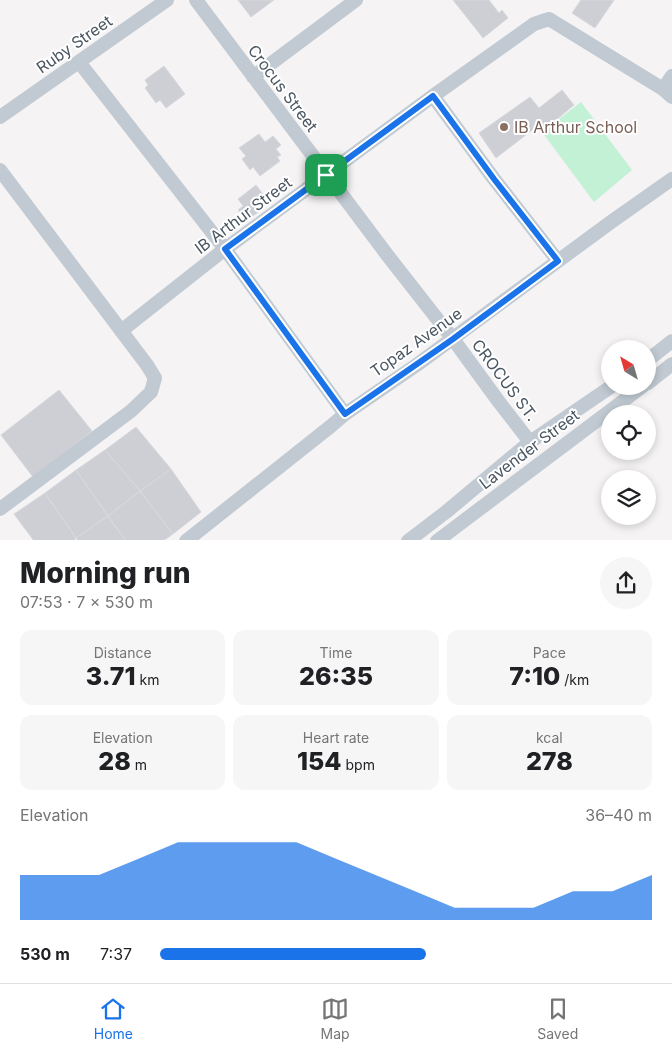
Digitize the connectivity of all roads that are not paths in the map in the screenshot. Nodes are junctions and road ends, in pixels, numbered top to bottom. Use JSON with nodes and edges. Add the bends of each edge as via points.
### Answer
{"nodes":[{"id":1,"x":167,"y":0,"type":"edge"},
{"id":2,"x":196,"y":0,"type":"edge"},
{"id":3,"x":356,"y":0,"type":"edge"},
{"id":4,"x":79,"y":62,"type":"junction"},
{"id":5,"x":672,"y":76,"type":"edge"},
{"id":6,"x":253,"y":77,"type":"junction"},
{"id":7,"x":667,"y":93,"type":"edge"},
{"id":8,"x":433,"y":96,"type":"junction"},
{"id":9,"x":0,"y":117,"type":"edge"},
{"id":10,"x":0,"y":170,"type":"edge"},
{"id":11,"x":326,"y":175,"type":"junction"},
{"id":12,"x":672,"y":179,"type":"edge"},
{"id":13,"x":225,"y":249,"type":"junction"},
{"id":14,"x":558,"y":261,"type":"junction"},
{"id":15,"x":121,"y":331,"type":"junction"},
{"id":16,"x":453,"y":339,"type":"junction"},
{"id":17,"x":672,"y":342,"type":"edge"},
{"id":18,"x":656,"y":354,"type":"edge"},
{"id":19,"x":672,"y":364,"type":"edge"},
{"id":20,"x":656,"y":376,"type":"edge"},
{"id":21,"x":601,"y":394,"type":"edge"},
{"id":22,"x":630,"y":395,"type":"edge"},
{"id":23,"x":345,"y":414,"type":"junction"},
{"id":24,"x":530,"y":442,"type":"junction"},
{"id":25,"x":0,"y":510,"type":"edge"},
{"id":26,"x":186,"y":540,"type":"edge"},
{"id":27,"x":408,"y":540,"type":"edge"},
{"id":28,"x":437,"y":540,"type":"edge"}],
"edges":[{"from":1,"to":4,"type":"street","name":"Ruby Street"},
{"from":2,"to":6,"type":"street","name":"Crocus Street"},
{"from":3,"to":6,"type":"street"},
{"from":4,"to":9,"type":"street","name":"Ruby Street"},
{"from":4,"to":13,"type":"street"},
{"from":5,"to":7,"type":"street"},
{"from":6,"to":11,"type":"street","name":"Crocus Street"},
{"from":7,"to":8,"type":"street","name":"IB Arthur Street","via":[[549,19],[534,24]]},
{"from":8,"to":11,"type":"street","name":"IB Arthur Street"},
{"from":8,"to":14,"type":"street"},
{"from":10,"to":15,"type":"street"},
{"from":11,"to":13,"type":"street","name":"IB Arthur Street"},
{"from":11,"to":16,"type":"street","name":"Crocus Street"},
{"from":12,"to":14,"type":"street","name":"Topaz Avenue"},
{"from":13,"to":15,"type":"street","name":"IB Arthur Street"},
{"from":13,"to":23,"type":"street"},
{"from":14,"to":16,"type":"street","name":"Topaz Avenue"},
{"from":15,"to":25,"type":"street","via":[[154,378],[151,392],[131,411]]},
{"from":16,"to":23,"type":"street","name":"Topaz Avenue"},
{"from":16,"to":24,"type":"street","name":"CROCUS ST."},
{"from":17,"to":18,"type":"street"},
{"from":19,"to":20,"type":"street"},
{"from":21,"to":24,"type":"street","name":"Lavender Street"},
{"from":22,"to":28,"type":"street","name":"Lavender Street"},
{"from":23,"to":26,"type":"street","name":"Topaz Avenue"},
{"from":24,"to":27,"type":"street","name":"Lavender Street"}]}
